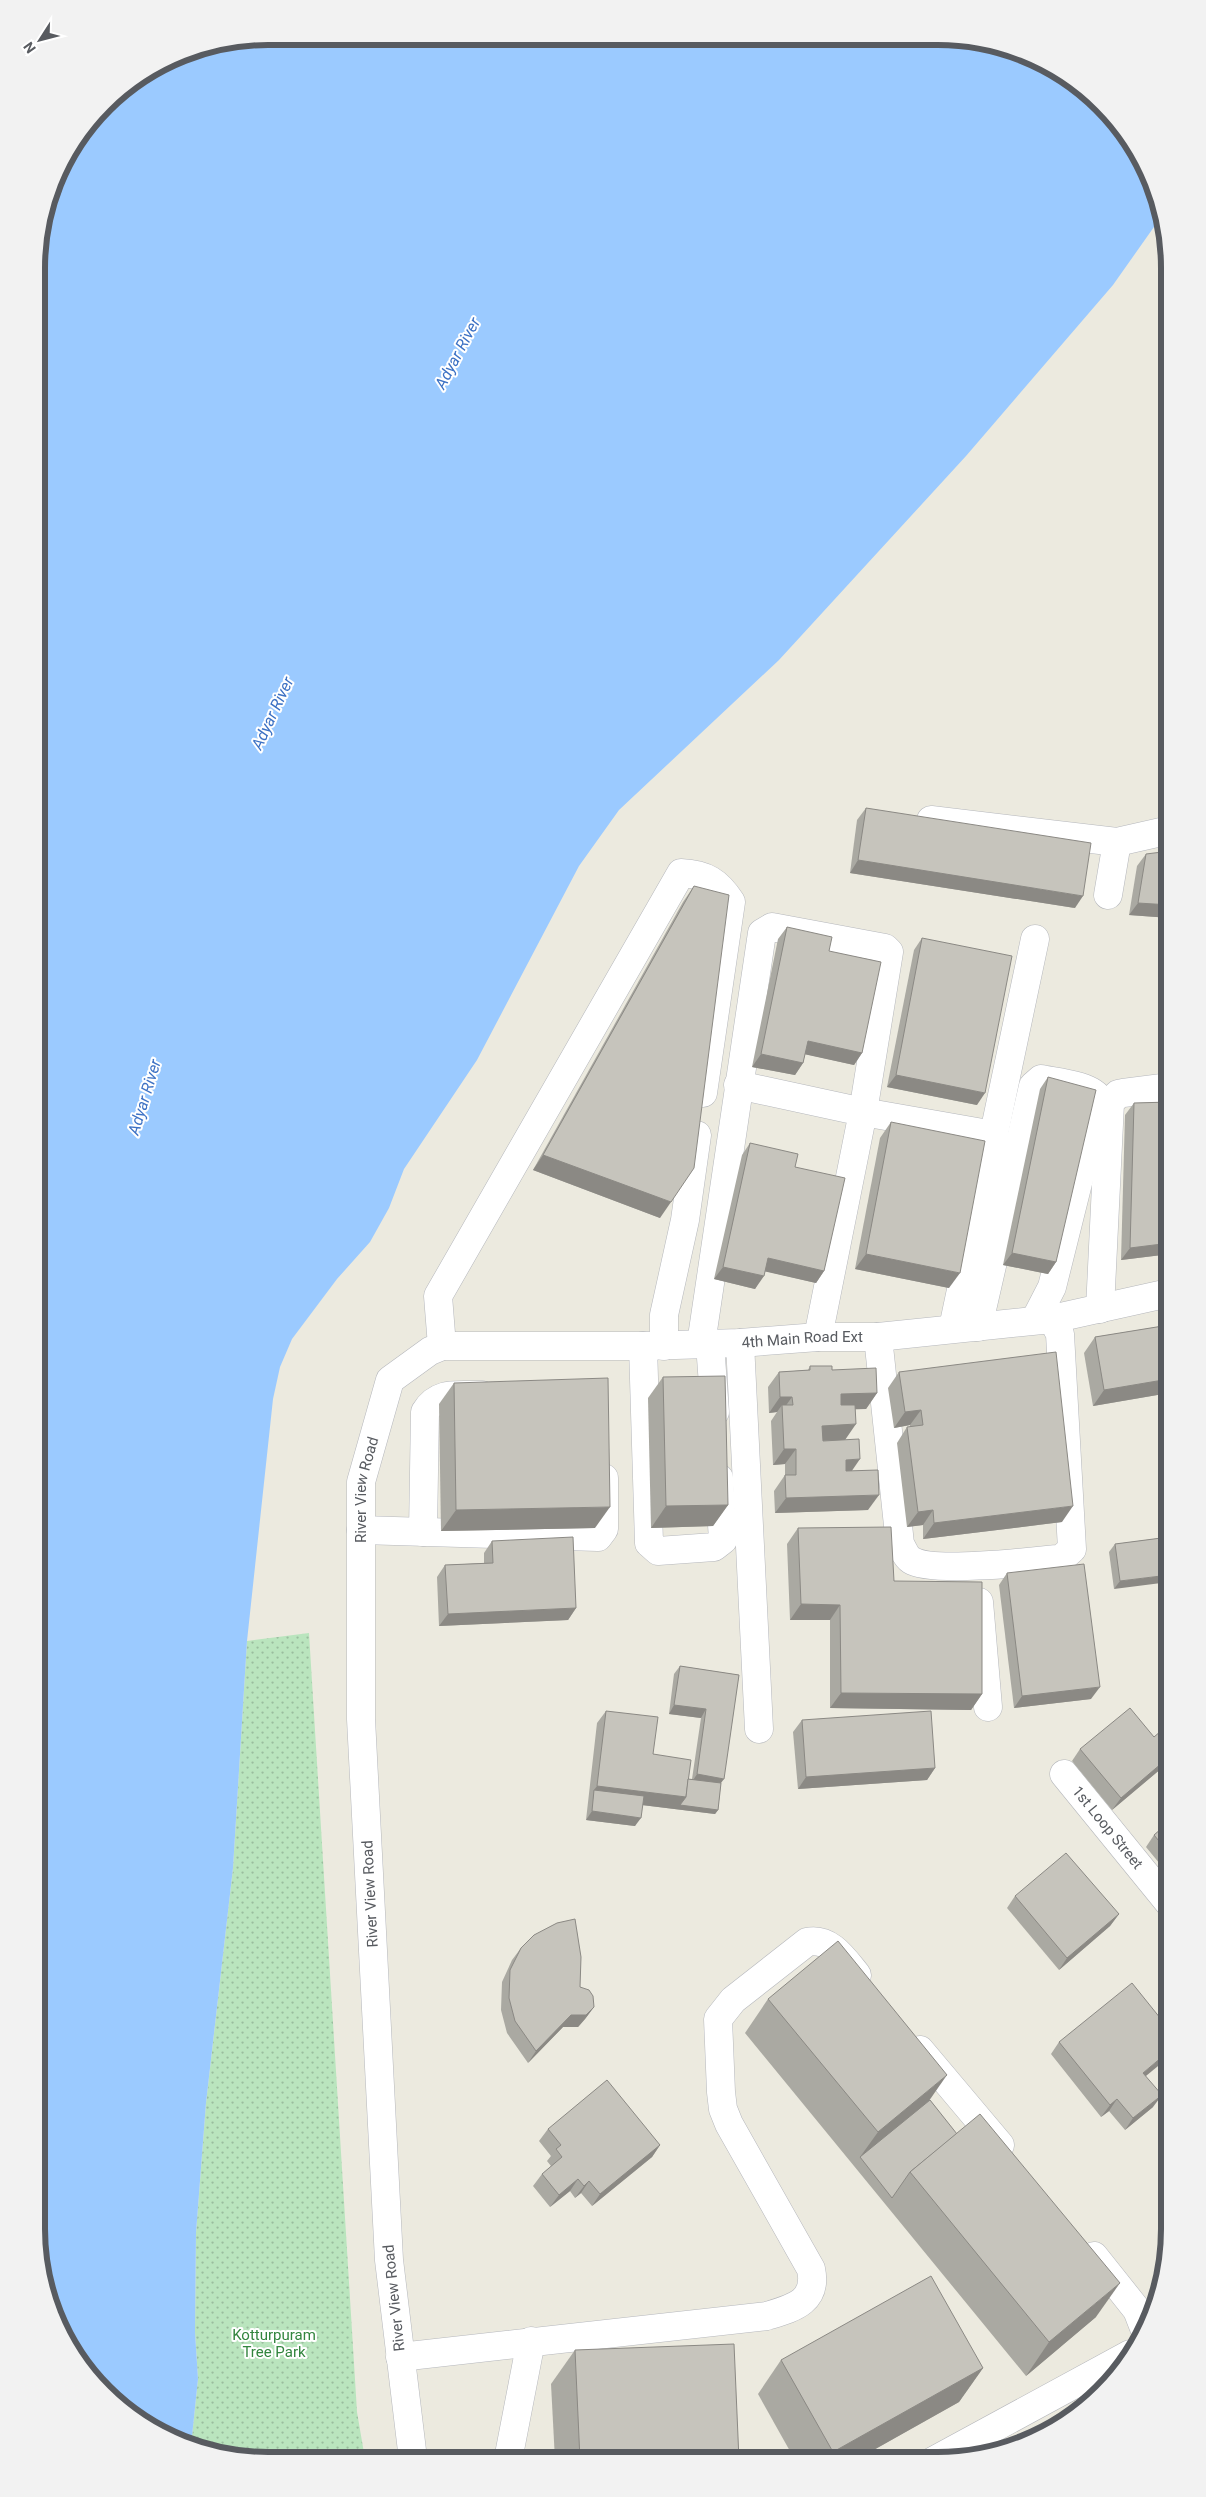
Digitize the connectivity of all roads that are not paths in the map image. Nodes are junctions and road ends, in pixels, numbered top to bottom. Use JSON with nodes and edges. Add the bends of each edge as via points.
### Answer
{"nodes":[{"id":1,"x":905,"y":816,"type":"edge"},
{"id":2,"x":1161,"y":832,"type":"edge"},
{"id":3,"x":1117,"y":842,"type":"junction"},
{"id":4,"x":1108,"y":895,"type":"dead end"},
{"id":5,"x":1035,"y":939,"type":"dead end"},
{"id":6,"x":738,"y":1085,"type":"junction"},
{"id":7,"x":1161,"y":1088,"type":"edge"},
{"id":8,"x":862,"y":1112,"type":"junction"},
{"id":9,"x":994,"y":1135,"type":"junction"},
{"id":10,"x":1161,"y":1295,"type":"edge"},
{"id":11,"x":1100,"y":1308,"type":"junction"},
{"id":12,"x":1043,"y":1320,"type":"junction"},
{"id":13,"x":966,"y":1327,"type":"junction"},
{"id":14,"x":818,"y":1337,"type":"junction"},
{"id":15,"x":878,"y":1337,"type":"junction"},
{"id":16,"x":740,"y":1343,"type":"junction"},
{"id":17,"x":706,"y":1344,"type":"junction"},
{"id":18,"x":654,"y":1346,"type":"junction"},
{"id":19,"x":436,"y":1349,"type":"junction"},
{"id":20,"x":506,"y":1394,"type":"edge"},
{"id":21,"x":604,"y":1450,"type":"edge"},
{"id":22,"x":361,"y":1530,"type":"junction"},
{"id":23,"x":423,"y":1532,"type":"junction"},
{"id":24,"x":976,"y":1566,"type":"junction"},
{"id":25,"x":988,"y":1707,"type":"dead end"},
{"id":26,"x":759,"y":1729,"type":"dead end"},
{"id":27,"x":1064,"y":1774,"type":"dead end"},
{"id":28,"x":1161,"y":1893,"type":"edge"},
{"id":29,"x":872,"y":1993,"type":"edge"},
{"id":30,"x":904,"y":2031,"type":"edge"},
{"id":31,"x":1019,"y":2168,"type":"edge"},
{"id":32,"x":1077,"y":2236,"type":"edge"},
{"id":33,"x":1141,"y":2321,"type":"edge"},
{"id":34,"x":530,"y":2341,"type":"junction"},
{"id":35,"x":400,"y":2357,"type":"junction"},
{"id":36,"x":1118,"y":2361,"type":"edge"},
{"id":37,"x":411,"y":2452,"type":"edge"},
{"id":38,"x":509,"y":2452,"type":"edge"},
{"id":39,"x":950,"y":2452,"type":"edge"}],
"edges":[{"from":1,"to":3,"type":"street"},
{"from":2,"to":3,"type":"street"},
{"from":3,"to":4,"type":"street"},
{"from":5,"to":9,"type":"street"},
{"from":6,"to":8,"type":"street"},
{"from":6,"to":8,"type":"street","via":[[762,933],[766,928],[772,926],[885,948],[890,954]]},
{"from":6,"to":17,"type":"street"},
{"from":7,"to":11,"type":"street","via":[[1118,1094],[1110,1102]]},
{"from":8,"to":9,"type":"street"},
{"from":8,"to":14,"type":"street"},
{"from":9,"to":13,"type":"street"},
{"from":10,"to":11,"type":"street","name":"4th Main Road Ext"},
{"from":11,"to":12,"type":"street","name":"4th Main Road Ext"},
{"from":12,"to":13,"type":"street","name":"4th Main Road Ext"},
{"from":12,"to":13,"type":"street","via":[[1099,1099],[1088,1089],[1041,1079],[1033,1086]]},
{"from":12,"to":24,"type":"street","via":[[1060,1334],[1072,1549],[1057,1559]]},
{"from":13,"to":15,"type":"street","name":"4th Main Road Ext"},
{"from":14,"to":15,"type":"street","name":"4th Main Road Ext"},
{"from":14,"to":16,"type":"street","name":"4th Main Road Ext"},
{"from":15,"to":24,"type":"street","via":[[900,1544],[910,1560],[924,1565]]},
{"from":16,"to":17,"type":"street","name":"4th Main Road Ext"},
{"from":16,"to":26,"type":"street"},
{"from":17,"to":18,"type":"street","name":"4th Main Road Ext"},
{"from":17,"to":18,"type":"street","via":[[723,1540],[714,1547],[658,1551],[649,1543]]},
{"from":18,"to":19,"type":"street","name":"4th Main Road Ext"},
{"from":18,"to":19,"type":"street","via":[[664,1315],[684,1220],[731,902],[722,887],[698,873],[682,872],[438,1296]]},
{"from":19,"to":22,"type":"street","name":"River View Road","via":[[390,1380],[361,1482]]},
{"from":20,"to":23,"type":"street","via":[[432,1400],[425,1412]]},
{"from":21,"to":23,"type":"street","via":[[604,1529],[598,1537]]},
{"from":22,"to":23,"type":"street"},
{"from":22,"to":35,"type":"street","name":"River View Road","via":[[360,1719],[388,2260]]},
{"from":24,"to":25,"type":"street"},
{"from":27,"to":28,"type":"street","name":"1st Loop Street"},
{"from":29,"to":34,"type":"street","via":[[837,1952],[816,1940],[796,1949],[740,1994],[722,2010],[718,2020],[723,2109],[736,2138],[811,2269],[810,2293],[800,2304],[767,2316]]},
{"from":30,"to":31,"type":"street"},
{"from":32,"to":33,"type":"street","via":[[1128,2297]]},
{"from":34,"to":35,"type":"street"},
{"from":34,"to":38,"type":"street"},
{"from":35,"to":37,"type":"street","name":"River View Road"},
{"from":36,"to":39,"type":"street"}]}
